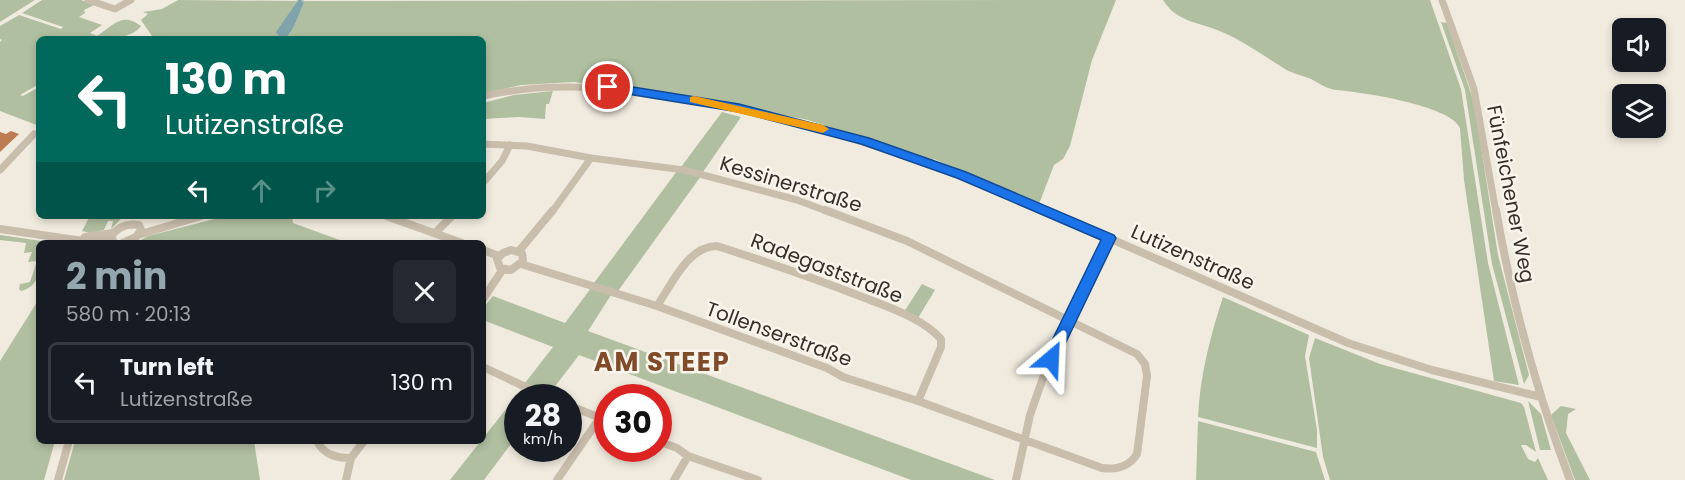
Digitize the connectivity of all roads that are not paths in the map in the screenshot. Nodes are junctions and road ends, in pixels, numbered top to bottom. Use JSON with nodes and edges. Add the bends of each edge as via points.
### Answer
{"nodes":[{"id":1,"x":88,"y":0,"type":"edge"},
{"id":2,"x":131,"y":0,"type":"edge"},
{"id":3,"x":1442,"y":0,"type":"edge"},
{"id":4,"x":486,"y":95,"type":"edge"},
{"id":5,"x":34,"y":134,"type":"dead end"},
{"id":6,"x":486,"y":144,"type":"edge"},
{"id":7,"x":510,"y":145,"type":"junction"},
{"id":8,"x":591,"y":158,"type":"junction"},
{"id":9,"x":0,"y":170,"type":"edge"},
{"id":10,"x":486,"y":180,"type":"edge"},
{"id":11,"x":191,"y":219,"type":"edge"},
{"id":12,"x":395,"y":219,"type":"edge"},
{"id":13,"x":449,"y":219,"type":"edge"},
{"id":14,"x":0,"y":229,"type":"edge"},
{"id":15,"x":139,"y":231,"type":"junction"},
{"id":16,"x":435,"y":233,"type":"junction"},
{"id":17,"x":1109,"y":238,"type":"junction"},
{"id":18,"x":113,"y":239,"type":"edge"},
{"id":19,"x":84,"y":240,"type":"edge"},
{"id":20,"x":128,"y":240,"type":"edge"},
{"id":21,"x":454,"y":240,"type":"edge"},
{"id":22,"x":486,"y":251,"type":"edge"},
{"id":23,"x":519,"y":251,"type":"junction"},
{"id":24,"x":499,"y":256,"type":"junction"},
{"id":25,"x":521,"y":264,"type":"junction"},
{"id":26,"x":503,"y":269,"type":"junction"},
{"id":27,"x":486,"y":294,"type":"edge"},
{"id":28,"x":657,"y":306,"type":"junction"},
{"id":29,"x":1070,"y":321,"type":"junction"},
{"id":30,"x":486,"y":368,"type":"edge"},
{"id":31,"x":519,"y":384,"type":"edge"},
{"id":32,"x":1541,"y":397,"type":"junction"},
{"id":33,"x":918,"y":401,"type":"junction"},
{"id":34,"x":594,"y":432,"type":"edge"},
{"id":35,"x":1024,"y":441,"type":"junction"},
{"id":36,"x":68,"y":444,"type":"edge"},
{"id":37,"x":318,"y":444,"type":"edge"},
{"id":38,"x":362,"y":444,"type":"edge"},
{"id":39,"x":672,"y":446,"type":"edge"},
{"id":40,"x":688,"y":456,"type":"junction"},
{"id":41,"x":351,"y":458,"type":"junction"},
{"id":42,"x":58,"y":480,"type":"edge"},
{"id":43,"x":346,"y":480,"type":"edge"},
{"id":44,"x":557,"y":480,"type":"edge"},
{"id":45,"x":674,"y":480,"type":"edge"},
{"id":46,"x":758,"y":480,"type":"edge"},
{"id":47,"x":1016,"y":480,"type":"edge"},
{"id":48,"x":1570,"y":480,"type":"edge"}],
"edges":[{"from":1,"to":2,"type":"street","via":[[115,9]]},
{"from":3,"to":32,"type":"street","name":"Fünfeichener Weg","via":[[1478,102],[1504,257]]},
{"from":4,"to":17,"type":"street","name":"Lutizenstraße","via":[[536,86],[592,86],[685,98],[775,116],[936,166]]},
{"from":5,"to":9,"type":"street"},
{"from":6,"to":7,"type":"street","name":"Kessinerstraße"},
{"from":7,"to":8,"type":"street","name":"Kessinerstraße"},
{"from":7,"to":10,"type":"street"},
{"from":8,"to":23,"type":"street"},
{"from":8,"to":29,"type":"street","name":"Kessinerstraße","via":[[684,170],[834,212],[907,241]]},
{"from":11,"to":15,"type":"street"},
{"from":12,"to":16,"type":"street"},
{"from":13,"to":16,"type":"street"},
{"from":14,"to":19,"type":"street"},
{"from":15,"to":18,"type":"street","via":[[135,224],[127,225]]},
{"from":15,"to":20,"type":"street"},
{"from":16,"to":21,"type":"street"},
{"from":17,"to":29,"type":"street"},
{"from":17,"to":32,"type":"street","name":"Lutizenstraße","via":[[1367,350]]},
{"from":22,"to":24,"type":"street"},
{"from":23,"to":24,"type":"street","via":[[506,251]]},
{"from":23,"to":25,"type":"street","via":[[523,255]]},
{"from":24,"to":26,"type":"street","via":[[497,262]]},
{"from":25,"to":26,"type":"street","via":[[511,270]]},
{"from":25,"to":28,"type":"street","name":"Tollenserstraße"},
{"from":26,"to":27,"type":"street"},
{"from":28,"to":33,"type":"street","name":"Tollenserstraße","via":[[843,377]]},
{"from":28,"to":33,"type":"street","name":"Radegaststraße","via":[[694,253],[705,246],[717,246],[797,271],[892,309],[936,332],[941,347]]},
{"from":29,"to":35,"type":"street","via":[[1043,378]]},
{"from":29,"to":35,"type":"street","name":"Kessinerstraße","via":[[1131,349],[1145,364],[1137,454],[1124,467],[1110,470]]},
{"from":30,"to":31,"type":"street"},
{"from":32,"to":48,"type":"street","name":"Fünfeichener Weg"},
{"from":33,"to":35,"type":"street","name":"Tollenserstraße"},
{"from":34,"to":44,"type":"street"},
{"from":35,"to":47,"type":"street"},
{"from":36,"to":42,"type":"street"},
{"from":37,"to":41,"type":"street","via":[[331,456]]},
{"from":38,"to":41,"type":"street"},
{"from":39,"to":40,"type":"street"},
{"from":40,"to":45,"type":"street"},
{"from":40,"to":46,"type":"street"},
{"from":41,"to":43,"type":"street"}]}
